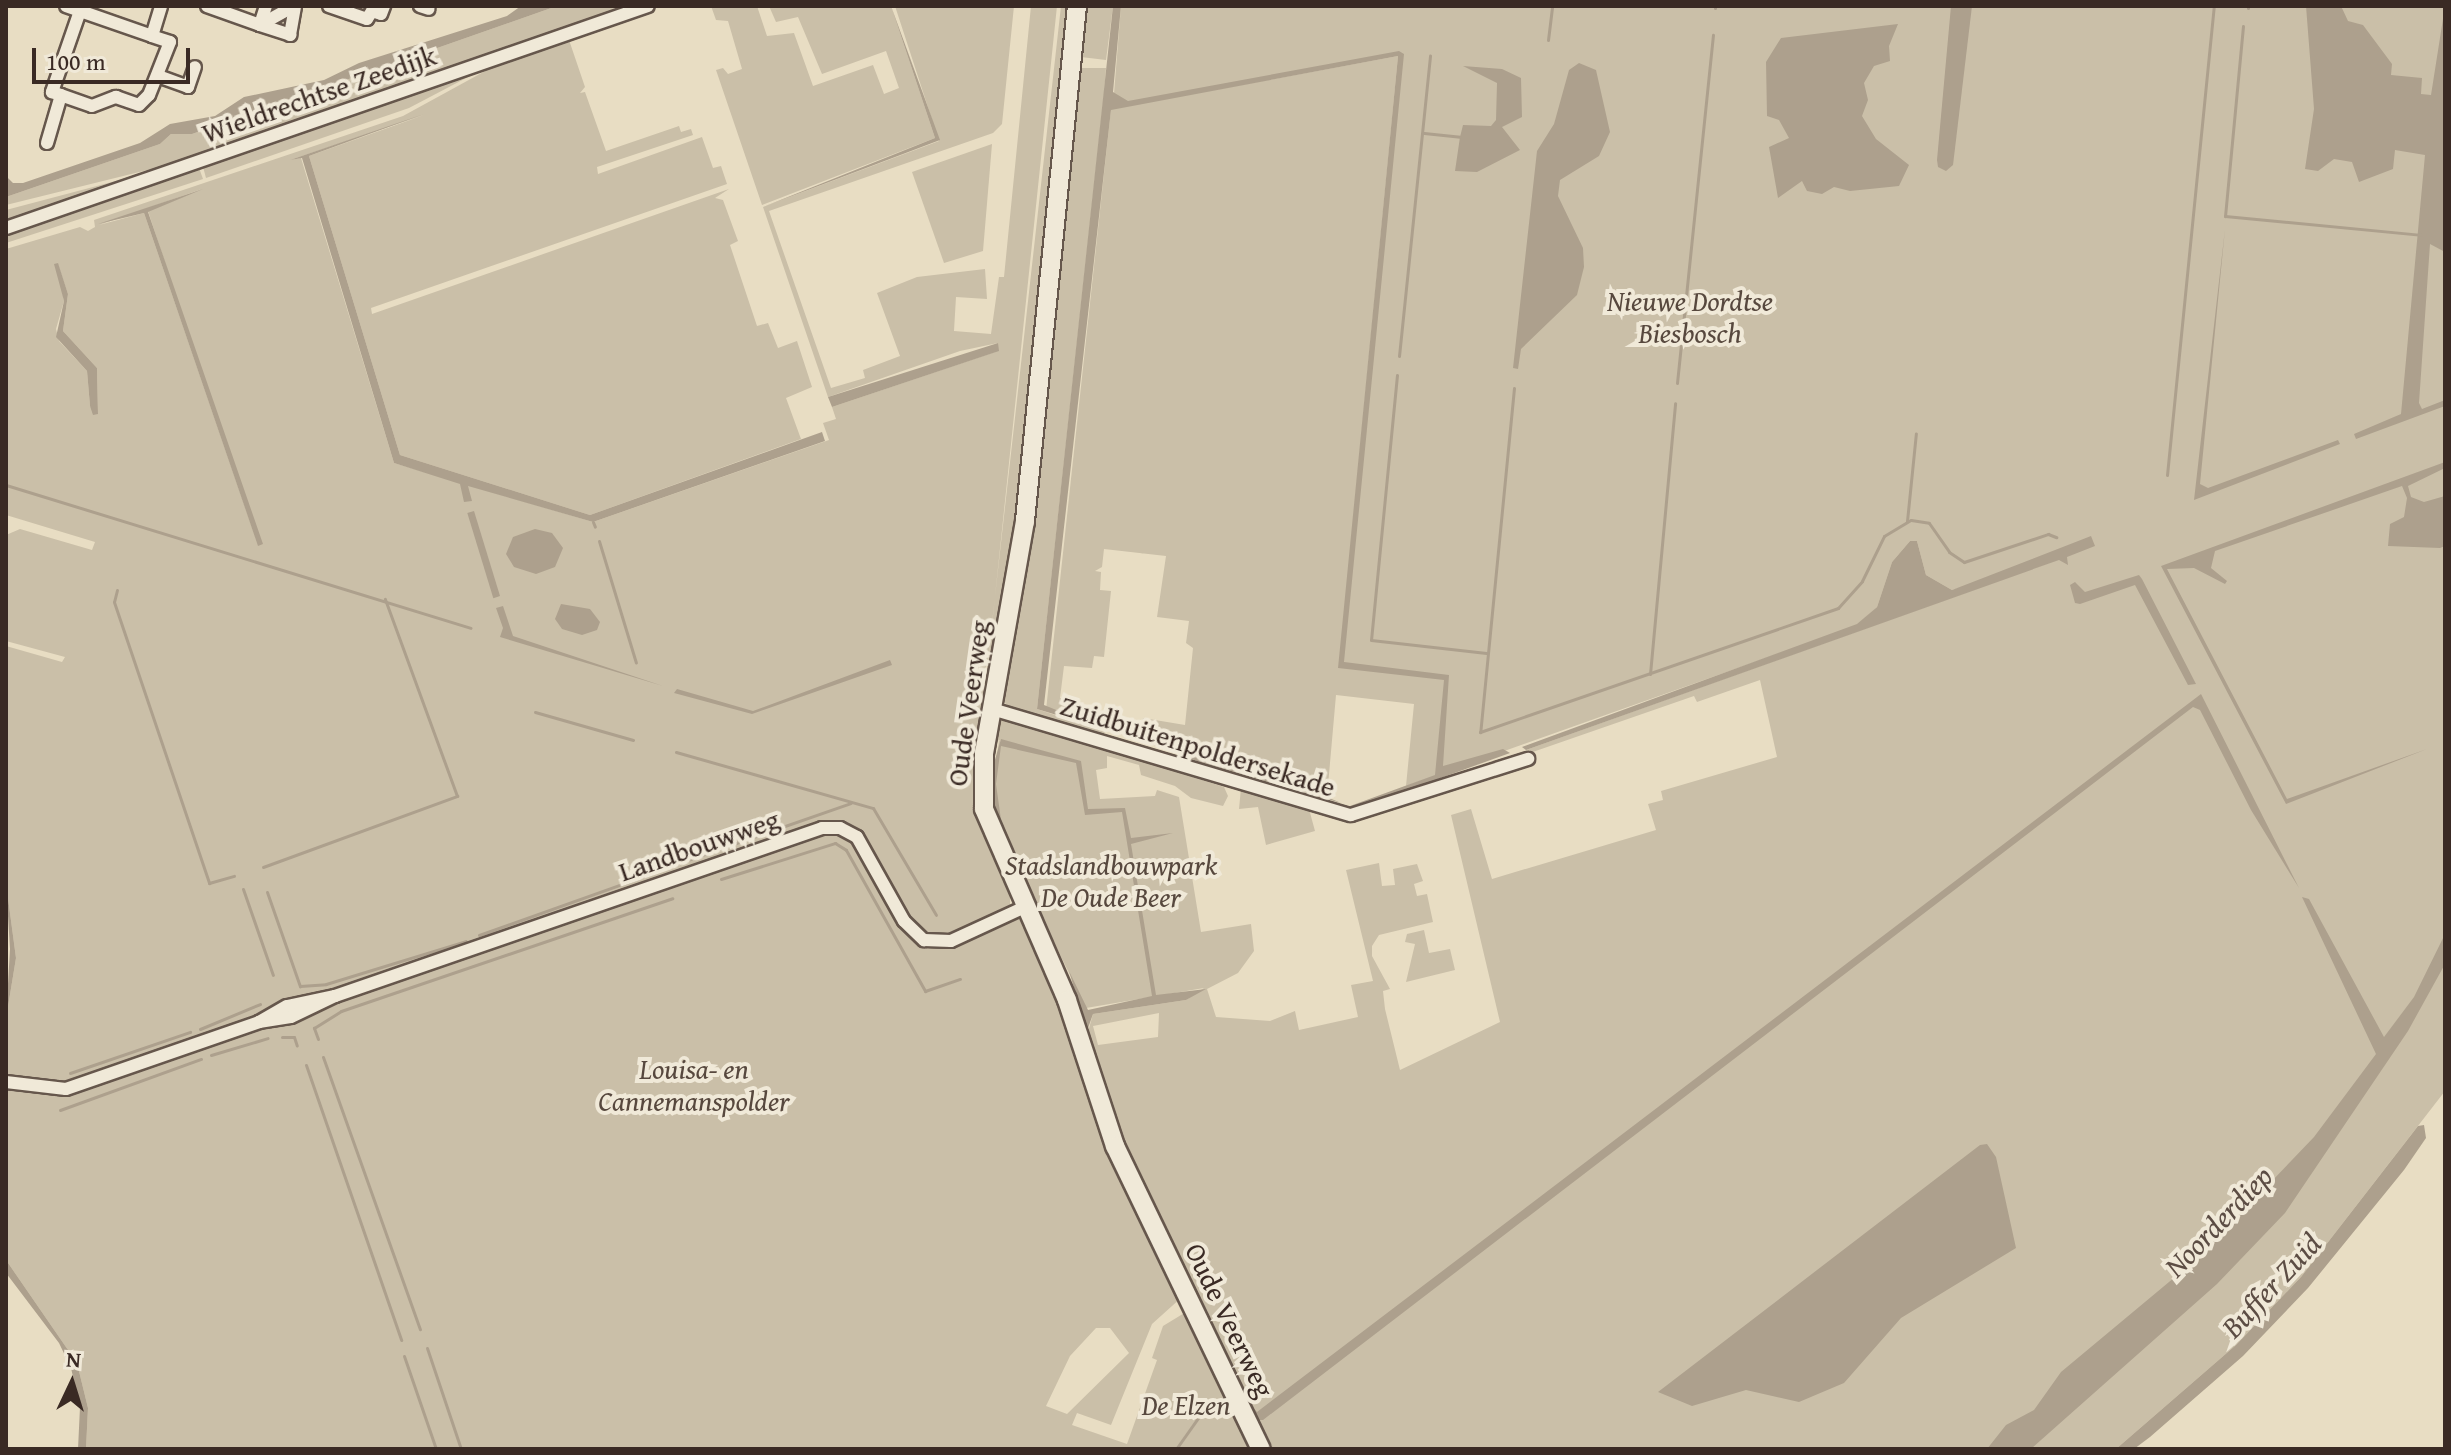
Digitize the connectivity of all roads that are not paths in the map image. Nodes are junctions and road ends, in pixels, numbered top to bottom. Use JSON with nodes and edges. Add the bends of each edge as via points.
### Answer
{"nodes":[{"id":1,"x":66,"y":6,"type":"edge"},
{"id":2,"x":161,"y":6,"type":"edge"},
{"id":3,"x":207,"y":6,"type":"edge"},
{"id":4,"x":266,"y":6,"type":"edge"},
{"id":5,"x":295,"y":6,"type":"edge"},
{"id":6,"x":329,"y":6,"type":"edge"},
{"id":7,"x":384,"y":6,"type":"edge"},
{"id":8,"x":648,"y":6,"type":"edge"},
{"id":9,"x":1077,"y":6,"type":"edge"},
{"id":10,"x":80,"y":11,"type":"junction"},
{"id":11,"x":260,"y":25,"type":"junction"},
{"id":12,"x":152,"y":36,"type":"junction"},
{"id":13,"x":195,"y":67,"type":"dead end"},
{"id":14,"x":158,"y":76,"type":"junction"},
{"id":15,"x":61,"y":95,"type":"junction"},
{"id":16,"x":47,"y":143,"type":"dead end"},
{"id":17,"x":6,"y":228,"type":"edge"},
{"id":18,"x":992,"y":709,"type":"junction"},
{"id":19,"x":1528,"y":759,"type":"dead end"},
{"id":20,"x":1025,"y":907,"type":"junction"},
{"id":21,"x":6,"y":1082,"type":"edge"},
{"id":22,"x":1261,"y":1449,"type":"edge"}],
"edges":[{"from":1,"to":10,"type":"street"},
{"from":2,"to":12,"type":"street"},
{"from":3,"to":11,"type":"street"},
{"from":4,"to":11,"type":"street"},
{"from":5,"to":11,"type":"street"},
{"from":5,"to":11,"type":"street","via":[[290,35]]},
{"from":6,"to":7,"type":"street","via":[[367,19],[372,11],[381,14]]},
{"from":8,"to":17,"type":"street","name":"Wieldrechtse Zeedijk"},
{"from":9,"to":18,"type":"street","name":"Oude Veerweg","via":[[1025,521]]},
{"from":10,"to":12,"type":"street"},
{"from":10,"to":15,"type":"street","via":[[52,92]]},
{"from":12,"to":14,"type":"street","via":[[170,42]]},
{"from":13,"to":14,"type":"street","via":[[188,87]]},
{"from":14,"to":15,"type":"street","via":[[139,105],[116,97],[92,106]]},
{"from":15,"to":16,"type":"street"},
{"from":18,"to":19,"type":"street","name":"Zuidbuitenpoldersekade","via":[[1351,815]]},
{"from":18,"to":20,"type":"street","name":"Oude Veerweg","via":[[982,770],[984,809]]},
{"from":20,"to":21,"type":"street","name":"Landbouwweg","via":[[951,941],[924,940],[908,927],[857,837],[828,827],[335,996],[291,1017],[259,1022],[66,1089]]},
{"from":20,"to":22,"type":"street","name":"Oude Veerweg","via":[[1067,1000],[1115,1146]]}]}
